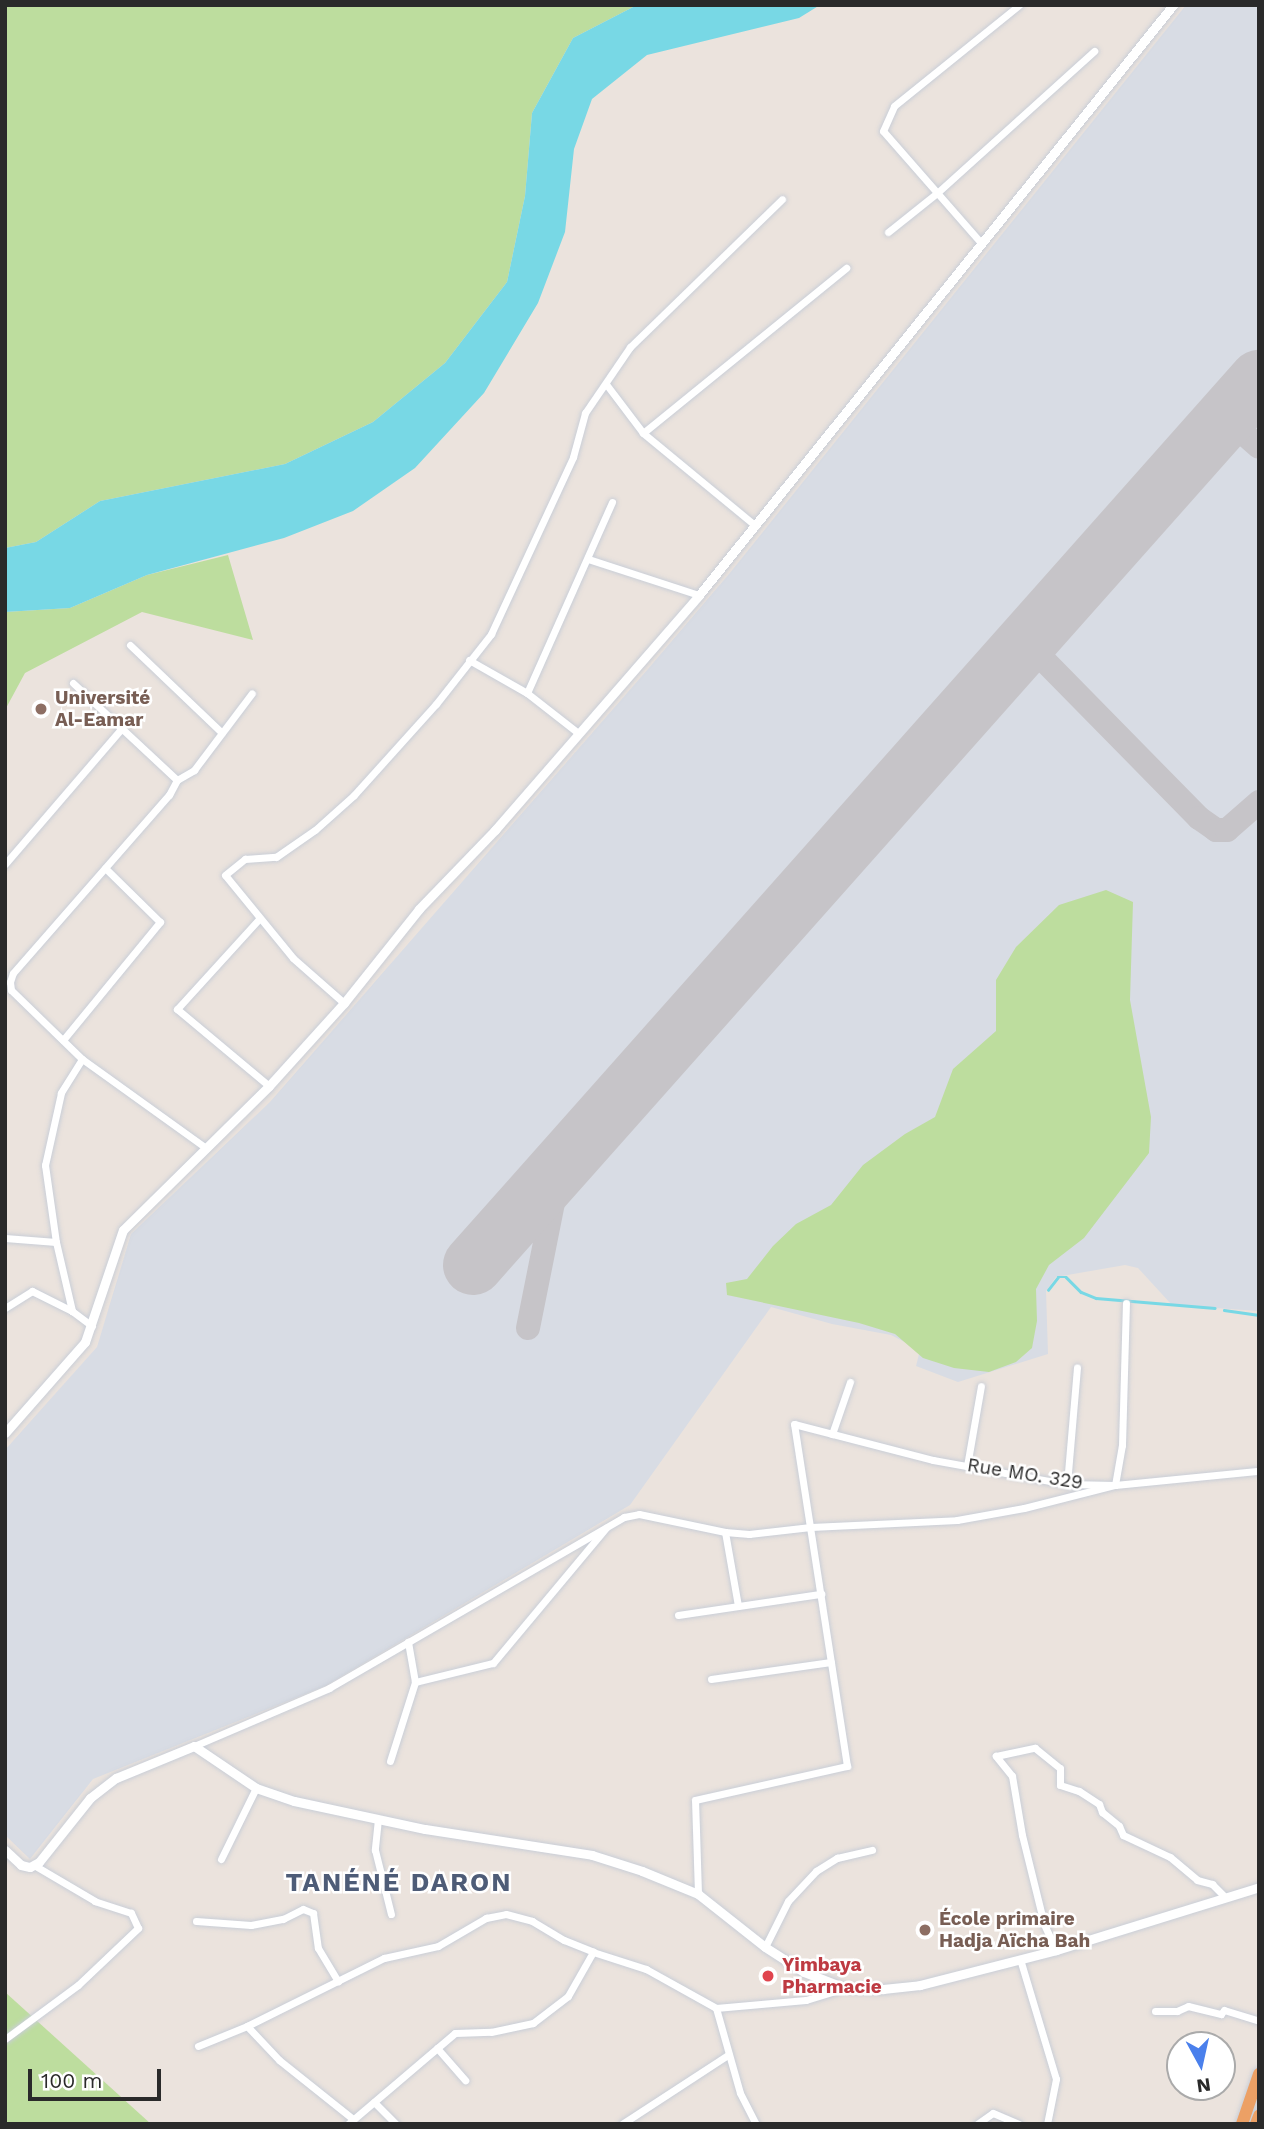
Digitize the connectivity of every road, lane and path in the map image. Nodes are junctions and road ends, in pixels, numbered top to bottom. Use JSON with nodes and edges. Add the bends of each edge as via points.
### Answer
{"nodes":[{"id":1,"x":1019,"y":5,"type":"edge"},
{"id":2,"x":1173,"y":5,"type":"edge"},
{"id":3,"x":1094,"y":51,"type":"dead end"},
{"id":4,"x":937,"y":193,"type":"junction"},
{"id":5,"x":782,"y":199,"type":"dead end"},
{"id":6,"x":888,"y":232,"type":"dead end"},
{"id":7,"x":982,"y":244,"type":"junction"},
{"id":8,"x":846,"y":268,"type":"dead end"},
{"id":9,"x":606,"y":384,"type":"junction"},
{"id":10,"x":643,"y":433,"type":"junction"},
{"id":11,"x":612,"y":502,"type":"dead end"},
{"id":12,"x":756,"y":526,"type":"junction"},
{"id":13,"x":589,"y":559,"type":"junction"},
{"id":14,"x":699,"y":595,"type":"junction"},
{"id":15,"x":130,"y":645,"type":"dead end"},
{"id":16,"x":469,"y":660,"type":"junction"},
{"id":17,"x":73,"y":683,"type":"dead end"},
{"id":18,"x":527,"y":692,"type":"junction"},
{"id":19,"x":252,"y":693,"type":"dead end"},
{"id":20,"x":121,"y":729,"type":"junction"},
{"id":21,"x":222,"y":733,"type":"junction"},
{"id":22,"x":578,"y":733,"type":"junction"},
{"id":23,"x":177,"y":780,"type":"junction"},
{"id":24,"x":5,"y":864,"type":"edge"},
{"id":25,"x":105,"y":868,"type":"junction"},
{"id":26,"x":259,"y":919,"type":"junction"},
{"id":27,"x":8,"y":991,"type":"edge"},
{"id":28,"x":344,"y":1003,"type":"junction"},
{"id":29,"x":63,"y":1041,"type":"junction"},
{"id":30,"x":82,"y":1059,"type":"junction"},
{"id":31,"x":269,"y":1086,"type":"junction"},
{"id":32,"x":206,"y":1148,"type":"junction"},
{"id":33,"x":5,"y":1238,"type":"edge"},
{"id":34,"x":56,"y":1242,"type":"junction"},
{"id":35,"x":1126,"y":1303,"type":"dead end"},
{"id":36,"x":5,"y":1308,"type":"edge"},
{"id":37,"x":72,"y":1311,"type":"junction"},
{"id":38,"x":92,"y":1326,"type":"junction"},
{"id":39,"x":1077,"y":1367,"type":"dead end"},
{"id":40,"x":850,"y":1382,"type":"dead end"},
{"id":41,"x":981,"y":1386,"type":"dead end"},
{"id":42,"x":5,"y":1433,"type":"edge"},
{"id":43,"x":832,"y":1434,"type":"junction"},
{"id":44,"x":967,"y":1466,"type":"junction"},
{"id":45,"x":1259,"y":1471,"type":"edge"},
{"id":46,"x":1067,"y":1484,"type":"junction"},
{"id":47,"x":1115,"y":1485,"type":"junction"},
{"id":48,"x":611,"y":1522,"type":"junction"},
{"id":49,"x":811,"y":1527,"type":"junction"},
{"id":50,"x":725,"y":1532,"type":"junction"},
{"id":51,"x":821,"y":1594,"type":"junction"},
{"id":52,"x":738,"y":1606,"type":"junction"},
{"id":53,"x":678,"y":1615,"type":"dead end"},
{"id":54,"x":408,"y":1642,"type":"junction"},
{"id":55,"x":831,"y":1662,"type":"junction"},
{"id":56,"x":711,"y":1679,"type":"dead end"},
{"id":57,"x":415,"y":1682,"type":"junction"},
{"id":58,"x":194,"y":1746,"type":"junction"},
{"id":59,"x":390,"y":1761,"type":"dead end"},
{"id":60,"x":256,"y":1788,"type":"junction"},
{"id":61,"x":378,"y":1819,"type":"junction"},
{"id":62,"x":5,"y":1850,"type":"edge"},
{"id":63,"x":872,"y":1850,"type":"dead end"},
{"id":64,"x":221,"y":1859,"type":"dead end"},
{"id":65,"x":34,"y":1865,"type":"junction"},
{"id":66,"x":1259,"y":1887,"type":"edge"},
{"id":67,"x":698,"y":1894,"type":"junction"},
{"id":68,"x":1225,"y":1897,"type":"junction"},
{"id":69,"x":391,"y":1914,"type":"dead end"},
{"id":70,"x":196,"y":1921,"type":"dead end"},
{"id":71,"x":765,"y":1947,"type":"junction"},
{"id":72,"x":1056,"y":1950,"type":"junction"},
{"id":73,"x":593,"y":1952,"type":"junction"},
{"id":74,"x":1020,"y":1959,"type":"junction"},
{"id":75,"x":338,"y":1981,"type":"junction"},
{"id":76,"x":845,"y":1988,"type":"junction"},
{"id":77,"x":716,"y":2008,"type":"junction"},
{"id":78,"x":1155,"y":2011,"type":"dead end"},
{"id":79,"x":1259,"y":2021,"type":"edge"},
{"id":80,"x":247,"y":2026,"type":"junction"},
{"id":81,"x":5,"y":2039,"type":"edge"},
{"id":82,"x":198,"y":2046,"type":"dead end"},
{"id":83,"x":437,"y":2048,"type":"junction"},
{"id":84,"x":728,"y":2055,"type":"junction"},
{"id":85,"x":1259,"y":2074,"type":"edge"},
{"id":86,"x":465,"y":2080,"type":"dead end"},
{"id":87,"x":374,"y":2102,"type":"junction"},
{"id":88,"x":1259,"y":2116,"type":"edge"},
{"id":89,"x":351,"y":2121,"type":"edge"},
{"id":90,"x":396,"y":2124,"type":"edge"},
{"id":91,"x":622,"y":2124,"type":"edge"},
{"id":92,"x":756,"y":2124,"type":"edge"},
{"id":93,"x":977,"y":2124,"type":"edge"},
{"id":94,"x":1019,"y":2124,"type":"edge"},
{"id":95,"x":1046,"y":2124,"type":"edge"},
{"id":96,"x":1242,"y":2124,"type":"edge"},
{"id":97,"x":1256,"y":2124,"type":"edge"}],
"edges":[{"from":1,"to":4,"type":"street","via":[[894,106],[883,131]]},
{"from":2,"to":7,"type":"street"},
{"from":3,"to":4,"type":"street"},
{"from":4,"to":6,"type":"street"},
{"from":4,"to":7,"type":"street"},
{"from":5,"to":9,"type":"street","via":[[630,347]]},
{"from":7,"to":12,"type":"street"},
{"from":8,"to":10,"type":"street"},
{"from":9,"to":10,"type":"street"},
{"from":9,"to":16,"type":"street","via":[[585,413],[573,457],[491,634]]},
{"from":10,"to":12,"type":"street"},
{"from":11,"to":13,"type":"street"},
{"from":12,"to":14,"type":"street"},
{"from":13,"to":14,"type":"street"},
{"from":13,"to":18,"type":"street"},
{"from":14,"to":22,"type":"street"},
{"from":15,"to":21,"type":"street"},
{"from":16,"to":18,"type":"street"},
{"from":16,"to":26,"type":"street","via":[[436,704],[315,831],[276,857],[245,859],[226,875]]},
{"from":17,"to":20,"type":"street"},
{"from":18,"to":22,"type":"street"},
{"from":19,"to":21,"type":"street"},
{"from":20,"to":23,"type":"street"},
{"from":20,"to":24,"type":"street"},
{"from":21,"to":23,"type":"street","via":[[194,770]]},
{"from":22,"to":28,"type":"street","via":[[419,909]]},
{"from":23,"to":25,"type":"street"},
{"from":25,"to":27,"type":"street","via":[[13,973]]},
{"from":25,"to":29,"type":"street","via":[[160,922]]},
{"from":26,"to":28,"type":"street","via":[[293,958]]},
{"from":26,"to":31,"type":"street","via":[[177,1009]]},
{"from":27,"to":29,"type":"street"},
{"from":28,"to":31,"type":"street"},
{"from":29,"to":30,"type":"street"},
{"from":30,"to":32,"type":"street"},
{"from":30,"to":34,"type":"street","via":[[61,1093],[45,1165]]},
{"from":31,"to":32,"type":"street"},
{"from":32,"to":38,"type":"street","via":[[123,1230]]},
{"from":33,"to":34,"type":"street"},
{"from":34,"to":37,"type":"street"},
{"from":35,"to":47,"type":"street","via":[[1122,1446]]},
{"from":36,"to":37,"type":"street","via":[[32,1291]]},
{"from":37,"to":38,"type":"street"},
{"from":38,"to":42,"type":"street","via":[[85,1342]]},
{"from":39,"to":46,"type":"street"},
{"from":40,"to":43,"type":"street"},
{"from":41,"to":44,"type":"street"},
{"from":43,"to":44,"type":"street","name":"Rue MO. 329"},
{"from":43,"to":49,"type":"street","name":"Rue MO. 329","via":[[794,1424]]},
{"from":44,"to":46,"type":"street","name":"Rue MO. 329"},
{"from":45,"to":47,"type":"street","name":"Rue MO. 329"},
{"from":46,"to":47,"type":"street","name":"Rue MO. 329"},
{"from":47,"to":49,"type":"street","via":[[957,1520]]},
{"from":48,"to":50,"type":"street","via":[[639,1514]]},
{"from":48,"to":54,"type":"street"},
{"from":48,"to":57,"type":"street","via":[[493,1663]]},
{"from":49,"to":50,"type":"street"},
{"from":49,"to":51,"type":"street"},
{"from":50,"to":52,"type":"street"},
{"from":51,"to":52,"type":"street"},
{"from":51,"to":55,"type":"street"},
{"from":52,"to":53,"type":"street"},
{"from":54,"to":57,"type":"street"},
{"from":54,"to":58,"type":"street","via":[[329,1688]]},
{"from":55,"to":56,"type":"street"},
{"from":55,"to":67,"type":"street","via":[[847,1766],[695,1800]]},
{"from":57,"to":59,"type":"street"},
{"from":58,"to":60,"type":"street"},
{"from":58,"to":65,"type":"street","via":[[116,1778],[90,1798]]},
{"from":60,"to":61,"type":"street"},
{"from":60,"to":64,"type":"street"},
{"from":61,"to":67,"type":"street","via":[[592,1855]]},
{"from":61,"to":69,"type":"street","via":[[376,1850]]},
{"from":62,"to":65,"type":"street","via":[[21,1865]]},
{"from":63,"to":71,"type":"street","via":[[838,1858],[816,1871],[788,1901]]},
{"from":65,"to":81,"type":"street","via":[[95,1901],[131,1913],[138,1928],[79,1985]]},
{"from":66,"to":68,"type":"street"},
{"from":67,"to":71,"type":"street"},
{"from":68,"to":72,"type":"street"},
{"from":68,"to":72,"type":"street","via":[[1170,1857],[1124,1835],[1099,1804],[1060,1785],[1060,1768],[1035,1748],[996,1756],[1012,1776],[1044,1924]]},
{"from":70,"to":75,"type":"street","via":[[251,1925],[283,1919],[303,1909],[313,1913],[318,1948]]},
{"from":71,"to":76,"type":"street","via":[[804,1972]]},
{"from":72,"to":74,"type":"street"},
{"from":73,"to":75,"type":"street","via":[[532,1921],[506,1914],[486,1919],[438,1946],[384,1958]]},
{"from":73,"to":77,"type":"street","via":[[646,1969]]},
{"from":73,"to":83,"type":"street","via":[[568,1996],[533,2023],[455,2034]]},
{"from":74,"to":76,"type":"street","via":[[920,1985]]},
{"from":74,"to":95,"type":"street","via":[[1056,2079]]},
{"from":75,"to":80,"type":"street"},
{"from":76,"to":77,"type":"street","via":[[806,2000]]},
{"from":77,"to":84,"type":"street"},
{"from":78,"to":79,"type":"street","via":[[1188,2006],[1221,2014],[1224,2010]]},
{"from":80,"to":82,"type":"street"},
{"from":80,"to":89,"type":"street","via":[[279,2060]]},
{"from":83,"to":86,"type":"street"},
{"from":83,"to":87,"type":"street"},
{"from":84,"to":91,"type":"street"},
{"from":84,"to":92,"type":"street"},
{"from":85,"to":96,"type":"highway"},
{"from":87,"to":89,"type":"street"},
{"from":87,"to":90,"type":"street"},
{"from":88,"to":97,"type":"highway"},
{"from":93,"to":94,"type":"street","via":[[993,2113]]}]}
